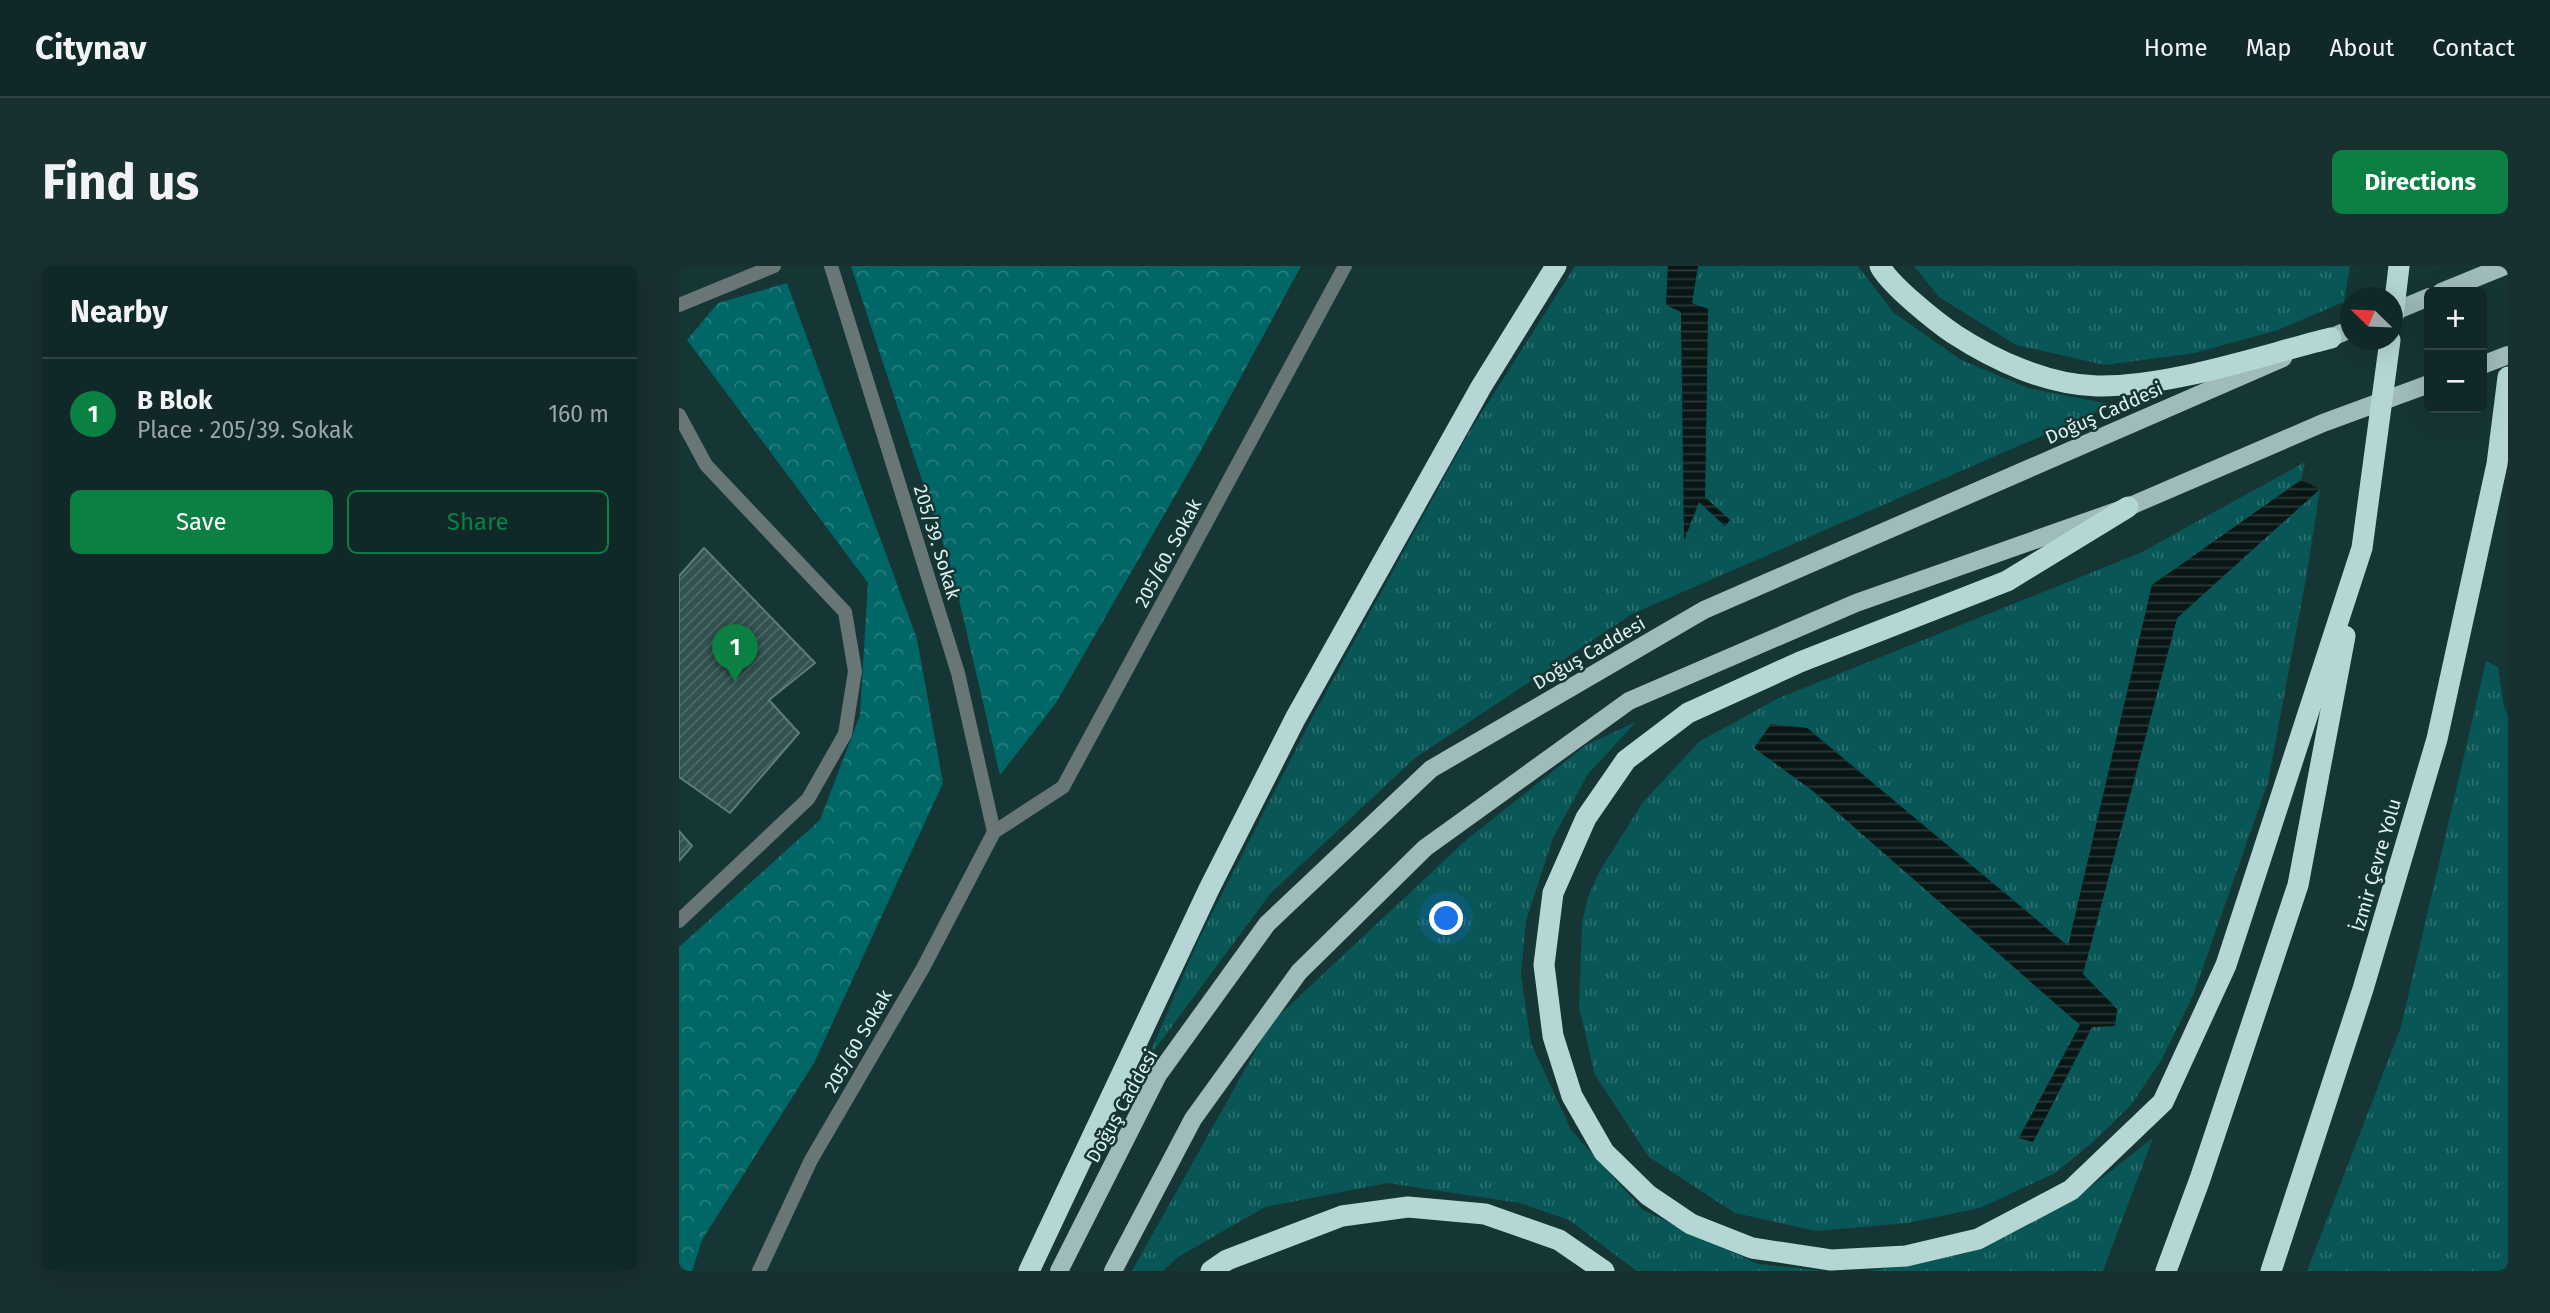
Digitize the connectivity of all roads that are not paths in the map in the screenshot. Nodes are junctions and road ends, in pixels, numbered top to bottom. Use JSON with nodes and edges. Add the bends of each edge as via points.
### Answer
{"nodes":[{"id":1,"x":774,"y":266,"type":"edge"},
{"id":2,"x":831,"y":266,"type":"edge"},
{"id":3,"x":1345,"y":266,"type":"edge"},
{"id":4,"x":1556,"y":266,"type":"edge"},
{"id":5,"x":1880,"y":266,"type":"edge"},
{"id":6,"x":2399,"y":266,"type":"edge"},
{"id":7,"x":2505,"y":266,"type":"edge"},
{"id":8,"x":2396,"y":287,"type":"edge"},
{"id":9,"x":2453,"y":287,"type":"edge"},
{"id":10,"x":2424,"y":299,"type":"edge"},
{"id":11,"x":679,"y":305,"type":"edge"},
{"id":12,"x":2403,"y":310,"type":"edge"},
{"id":13,"x":2340,"y":333,"type":"edge"},
{"id":14,"x":2340,"y":333,"type":"edge"},
{"id":15,"x":2389,"y":350,"type":"edge"},
{"id":16,"x":2508,"y":355,"type":"edge"},
{"id":17,"x":2487,"y":363,"type":"edge"},
{"id":18,"x":2508,"y":377,"type":"edge"},
{"id":19,"x":2424,"y":386,"type":"edge"},
{"id":20,"x":679,"y":415,"type":"edge"},
{"id":21,"x":2497,"y":464,"type":"junction"},
{"id":22,"x":2508,"y":485,"type":"edge"},
{"id":23,"x":2128,"y":508,"type":"junction"},
{"id":24,"x":2362,"y":548,"type":"junction"},
{"id":25,"x":994,"y":832,"type":"junction"},
{"id":26,"x":679,"y":921,"type":"edge"},
{"id":27,"x":759,"y":1271,"type":"edge"},
{"id":28,"x":1029,"y":1271,"type":"edge"},
{"id":29,"x":1059,"y":1271,"type":"edge"},
{"id":30,"x":1113,"y":1271,"type":"edge"},
{"id":31,"x":1211,"y":1271,"type":"edge"},
{"id":32,"x":1604,"y":1271,"type":"edge"},
{"id":33,"x":2166,"y":1271,"type":"edge"},
{"id":34,"x":2271,"y":1271,"type":"edge"}],
"edges":[{"from":1,"to":11,"type":"street"},
{"from":2,"to":25,"type":"street","name":"205/39. Sokak","via":[[958,673]]},
{"from":3,"to":25,"type":"street","name":"205/60. Sokak","via":[[1063,787]]},
{"from":4,"to":28,"type":"highway","via":[[1481,387],[1295,719]]},
{"from":5,"to":13,"type":"highway","via":[[1933,320],[1987,355],[2046,377],[2096,386],[2164,381]]},
{"from":6,"to":8,"type":"highway"},
{"from":7,"to":9,"type":"main road"},
{"from":10,"to":12,"type":"main road"},
{"from":14,"to":29,"type":"main road","name":"Doğuş Caddesi","via":[[1704,610],[1431,769],[1267,924],[1158,1075]]},
{"from":15,"to":24,"type":"highway"},
{"from":16,"to":17,"type":"main road"},
{"from":18,"to":21,"type":"highway","name":"İzmir Çevre Yolu"},
{"from":19,"to":23,"type":"main road","via":[[2323,423]]},
{"from":20,"to":26,"type":"street","via":[[706,465],[845,612],[855,671],[845,734],[808,799]]},
{"from":21,"to":22,"type":"highway"},
{"from":21,"to":34,"type":"highway","name":"İzmir Çevre Yolu","via":[[2437,739],[2363,989]]},
{"from":23,"to":24,"type":"highway","via":[[2007,581],[1800,662],[1688,713],[1626,760],[1586,818],[1553,893],[1544,965],[1553,1036],[1572,1096],[1604,1152],[1648,1195],[1691,1224],[1752,1248],[1831,1260],[1906,1256],[1978,1239],[2071,1190],[2163,1102],[2226,965]]},
{"from":23,"to":30,"type":"main road","via":[[1856,603],[1629,701],[1425,848],[1299,972],[1193,1119]]},
{"from":24,"to":33,"type":"highway","via":[[2298,885]]},
{"from":25,"to":27,"type":"street","name":"205/60 Sokak","via":[[923,968],[811,1160]]},
{"from":31,"to":32,"type":"highway","via":[[1227,1260],[1342,1216],[1408,1207],[1485,1214],[1559,1240]]}]}
